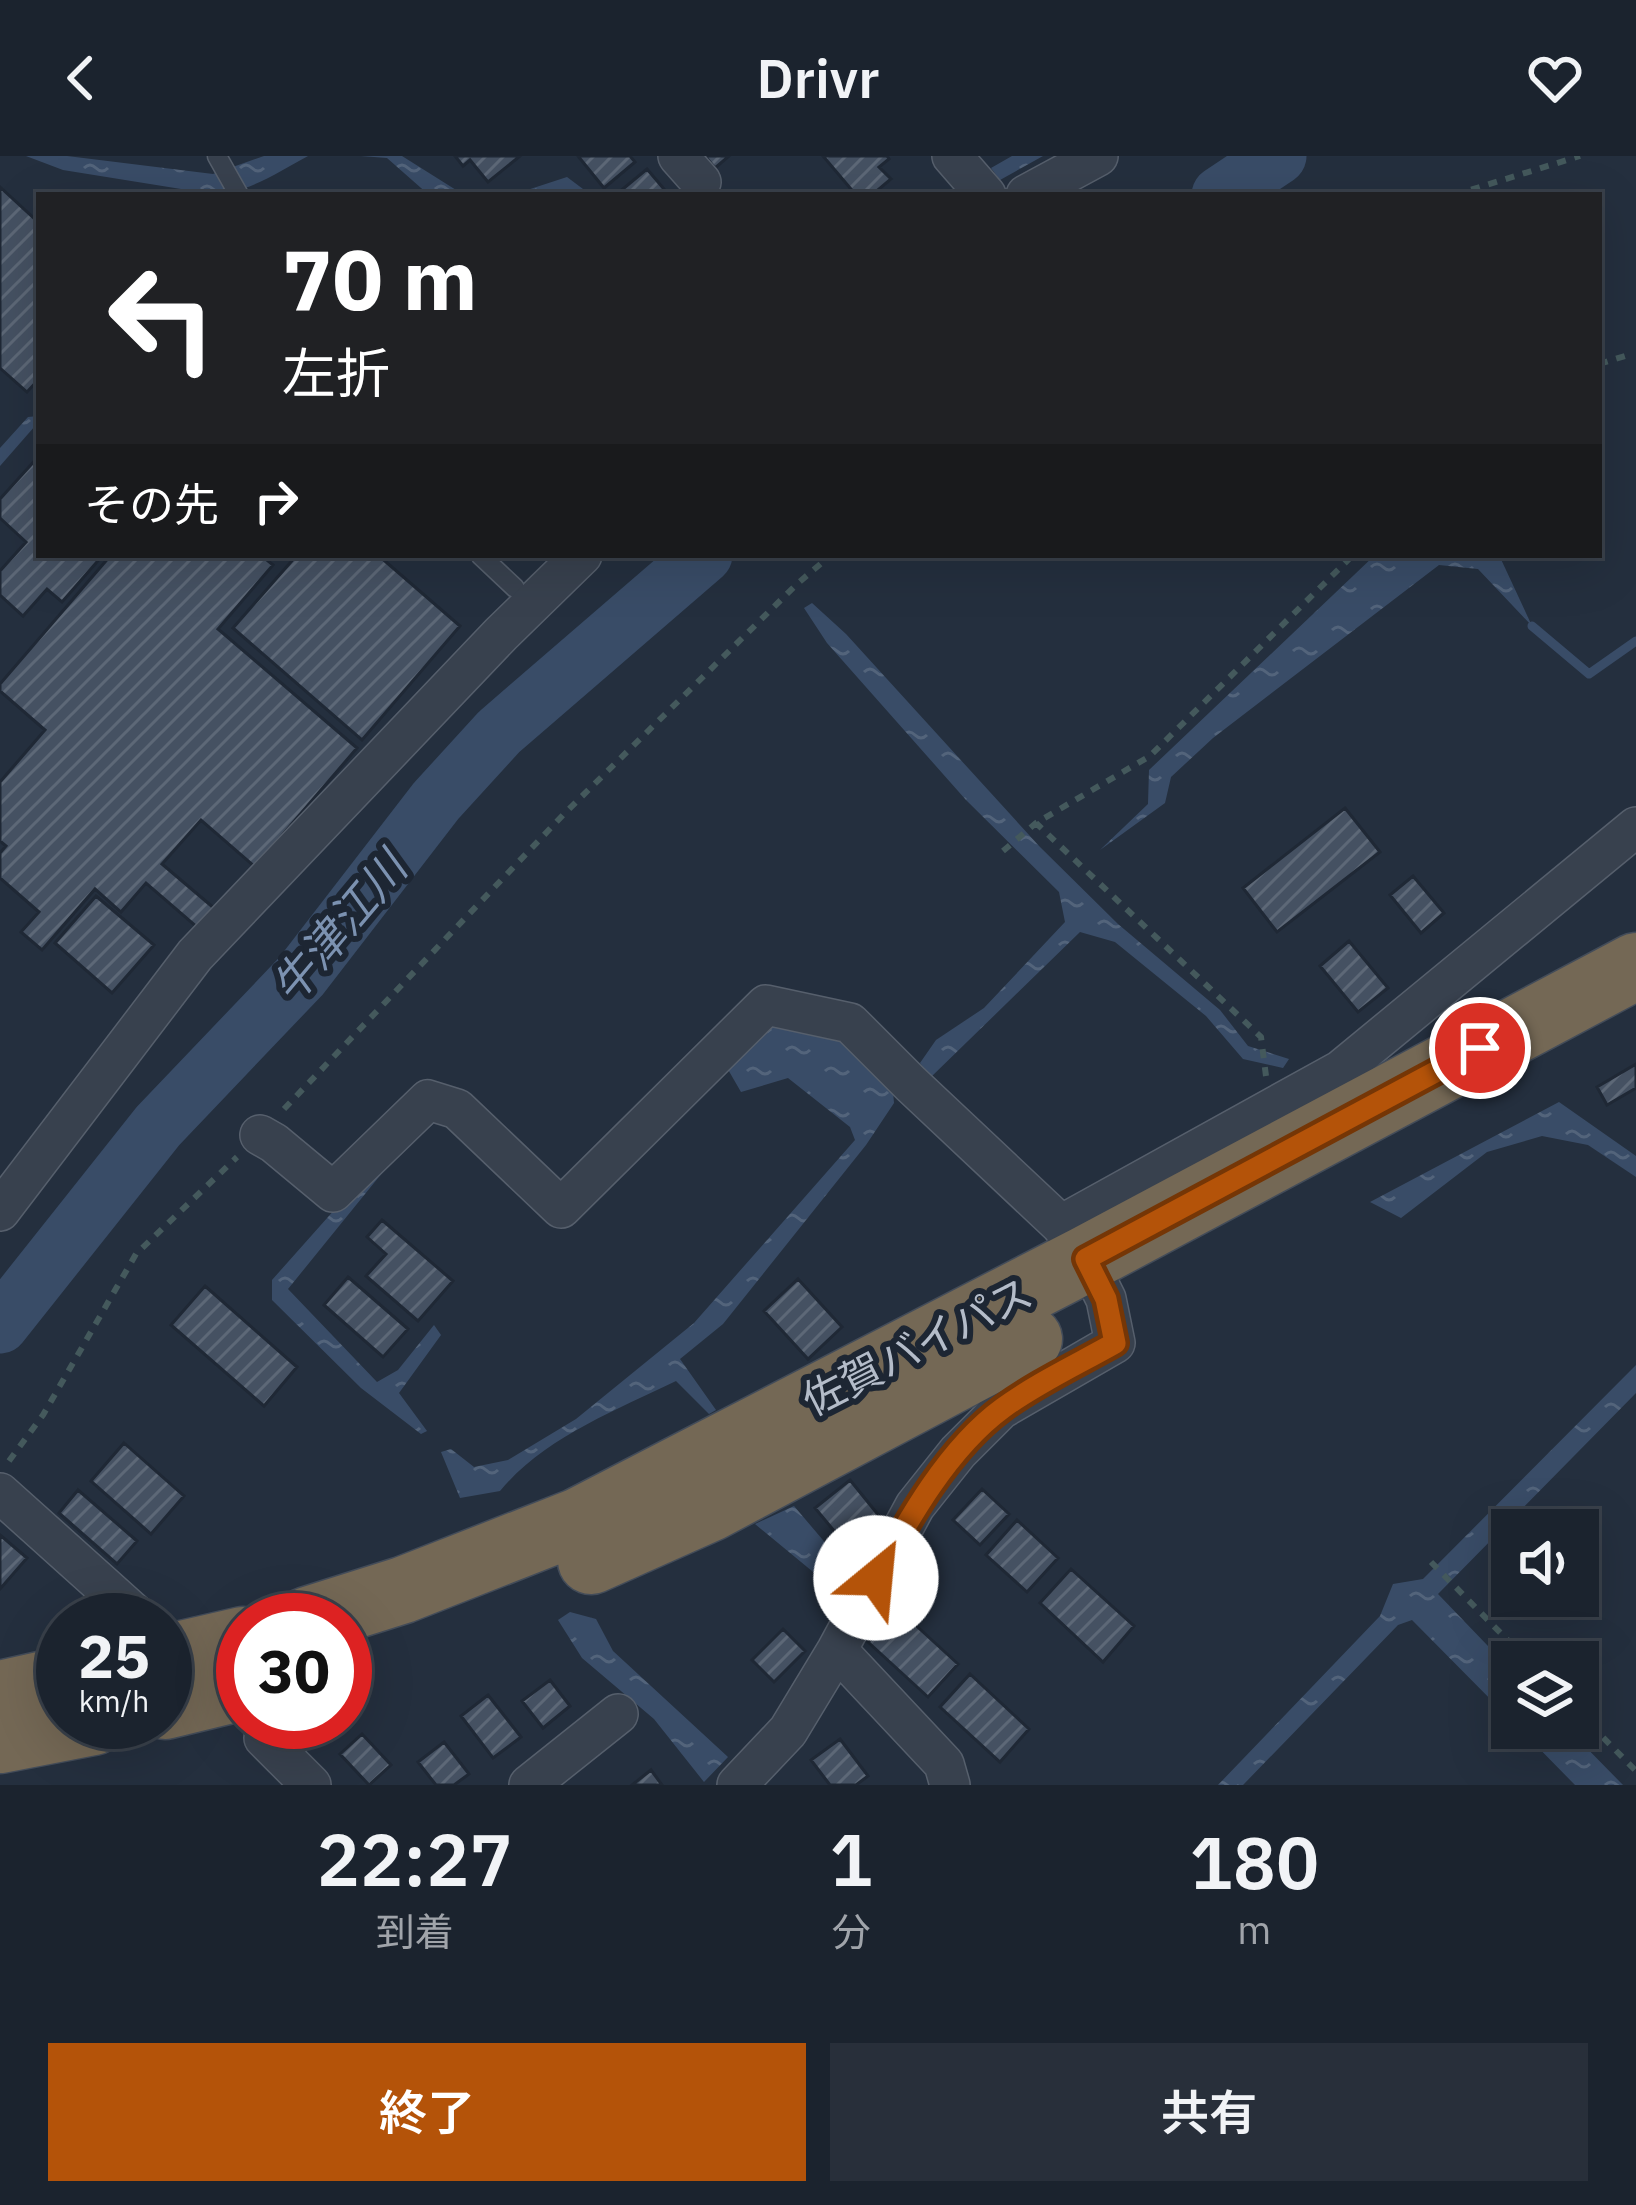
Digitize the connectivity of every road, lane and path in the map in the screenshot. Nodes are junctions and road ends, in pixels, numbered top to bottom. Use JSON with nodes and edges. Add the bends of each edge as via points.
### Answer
{"nodes":[{"id":1,"x":1098,"y":156,"type":"edge"},
{"id":2,"x":1580,"y":156,"type":"edge"},
{"id":3,"x":220,"y":160,"type":"edge"},
{"id":4,"x":236,"y":192,"type":"edge"},
{"id":5,"x":1032,"y":192,"type":"edge"},
{"id":6,"x":1464,"y":192,"type":"edge"},
{"id":7,"x":1625,"y":356,"type":"dead end"},
{"id":8,"x":1602,"y":363,"type":"edge"},
{"id":9,"x":483,"y":558,"type":"edge"},
{"id":10,"x":579,"y":558,"type":"edge"},
{"id":11,"x":827,"y":558,"type":"edge"},
{"id":12,"x":1350,"y":558,"type":"edge"},
{"id":13,"x":515,"y":588,"type":"dead end"},
{"id":14,"x":1036,"y":824,"type":"junction"},
{"id":15,"x":1636,"y":827,"type":"edge"},
{"id":16,"x":1003,"y":851,"type":"dead end"},
{"id":17,"x":1636,"y":966,"type":"edge"},
{"id":18,"x":1414,"y":1010,"type":"junction"},
{"id":19,"x":1636,"y":1016,"type":"edge"},
{"id":20,"x":1441,"y":1069,"type":"junction"},
{"id":21,"x":1266,"y":1077,"type":"dead end"},
{"id":22,"x":260,"y":1135,"type":"junction"},
{"id":23,"x":0,"y":1211,"type":"edge"},
{"id":24,"x":1084,"y":1261,"type":"junction"},
{"id":25,"x":0,"y":1473,"type":"edge"},
{"id":26,"x":0,"y":1493,"type":"edge"},
{"id":27,"x":1430,"y":1562,"type":"dead end"},
{"id":28,"x":104,"y":1593,"type":"edge"},
{"id":29,"x":372,"y":1600,"type":"edge"},
{"id":30,"x":1508,"y":1641,"type":"edge"},
{"id":31,"x":372,"y":1647,"type":"edge"},
{"id":32,"x":837,"y":1650,"type":"junction"},
{"id":33,"x":36,"y":1687,"type":"edge"},
{"id":34,"x":0,"y":1694,"type":"edge"},
{"id":35,"x":618,"y":1714,"type":"dead end"},
{"id":36,"x":36,"y":1733,"type":"edge"},
{"id":37,"x":1599,"y":1733,"type":"edge"},
{"id":38,"x":0,"y":1740,"type":"edge"},
{"id":39,"x":282,"y":1749,"type":"edge"},
{"id":40,"x":1636,"y":1771,"type":"edge"},
{"id":41,"x":311,"y":1785,"type":"edge"},
{"id":42,"x":529,"y":1785,"type":"edge"},
{"id":43,"x":736,"y":1785,"type":"edge"},
{"id":44,"x":950,"y":1785,"type":"edge"}],
"edges":[{"from":1,"to":5,"type":"street"},
{"from":2,"to":6,"type":"path"},
{"from":3,"to":4,"type":"lane"},
{"from":7,"to":8,"type":"path"},
{"from":9,"to":13,"type":"lane"},
{"from":10,"to":23,"type":"street","via":[[195,955]]},
{"from":11,"to":22,"type":"path","via":[[579,799]]},
{"from":12,"to":14,"type":"path","via":[[1150,756]]},
{"from":14,"to":16,"type":"path"},
{"from":14,"to":21,"type":"path","via":[[1261,1036]]},
{"from":15,"to":18,"type":"street"},
{"from":17,"to":20,"type":"highway","name":"佐賀バイパス"},
{"from":18,"to":20,"type":"street"},
{"from":18,"to":24,"type":"street"},
{"from":19,"to":24,"type":"highway","name":"佐賀バイパス"},
{"from":20,"to":24,"type":"highway","name":"佐賀バイパス"},
{"from":22,"to":24,"type":"street","via":[[333,1192],[428,1100],[457,1109],[561,1208],[766,1005],[850,1023]]},
{"from":22,"to":25,"type":"path","via":[[136,1254],[44,1415]]},
{"from":24,"to":29,"type":"highway","name":"佐賀バイパス","via":[[580,1521]]},
{"from":24,"to":31,"type":"highway","name":"佐賀バイパス","via":[[710,1508],[501,1601]]},
{"from":24,"to":32,"type":"street","via":[[1115,1343],[1001,1409],[958,1452],[916,1506]]},
{"from":26,"to":28,"type":"street"},
{"from":27,"to":30,"type":"path"},
{"from":32,"to":43,"type":"street","via":[[788,1731]]},
{"from":32,"to":44,"type":"street","via":[[944,1764]]},
{"from":33,"to":34,"type":"highway"},
{"from":35,"to":42,"type":"street"},
{"from":36,"to":38,"type":"highway"},
{"from":37,"to":40,"type":"path"},
{"from":39,"to":41,"type":"street"}]}
